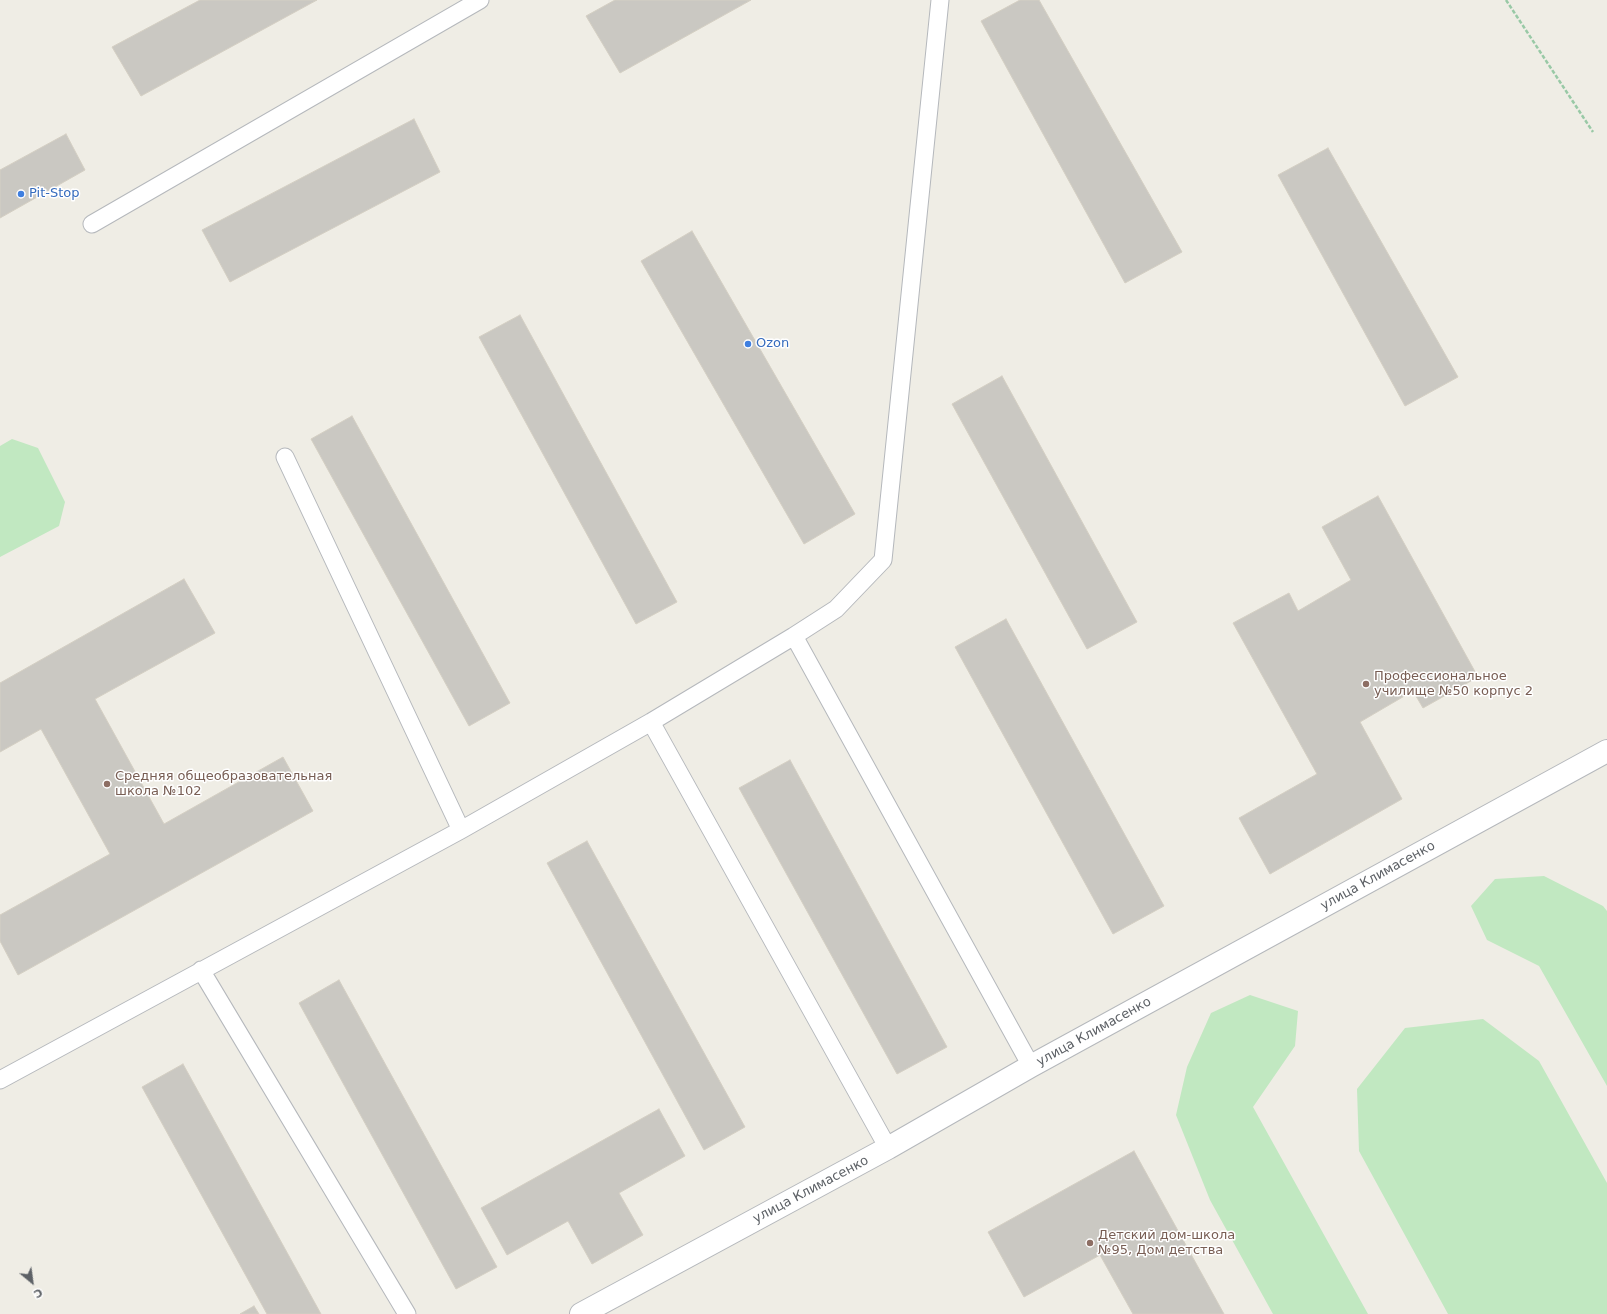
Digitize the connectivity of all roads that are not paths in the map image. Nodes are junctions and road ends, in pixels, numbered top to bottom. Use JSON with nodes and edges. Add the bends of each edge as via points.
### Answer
{"nodes":[{"id":1,"x":480,"y":0,"type":"edge"},
{"id":2,"x":940,"y":0,"type":"edge"},
{"id":3,"x":92,"y":224,"type":"dead end"},
{"id":4,"x":285,"y":457,"type":"dead end"},
{"id":5,"x":794,"y":636,"type":"junction"},
{"id":6,"x":651,"y":722,"type":"junction"},
{"id":7,"x":1607,"y":751,"type":"edge"},
{"id":8,"x":461,"y":830,"type":"junction"},
{"id":9,"x":201,"y":970,"type":"junction"},
{"id":10,"x":1031,"y":1066,"type":"junction"},
{"id":11,"x":0,"y":1080,"type":"edge"},
{"id":12,"x":888,"y":1148,"type":"junction"},
{"id":13,"x":406,"y":1314,"type":"edge"},
{"id":14,"x":581,"y":1314,"type":"edge"}],
"edges":[{"from":1,"to":3,"type":"lane"},
{"from":2,"to":5,"type":"lane","via":[[883,560],[836,608]]},
{"from":4,"to":8,"type":"lane"},
{"from":5,"to":6,"type":"lane"},
{"from":5,"to":10,"type":"lane"},
{"from":6,"to":8,"type":"lane"},
{"from":6,"to":12,"type":"lane"},
{"from":7,"to":10,"type":"street","name":"улица Климасенко"},
{"from":8,"to":9,"type":"lane"},
{"from":9,"to":11,"type":"lane"},
{"from":9,"to":13,"type":"lane"},
{"from":10,"to":12,"type":"street","name":"улица Климасенко"},
{"from":12,"to":14,"type":"street","name":"улица Климасенко"}]}
